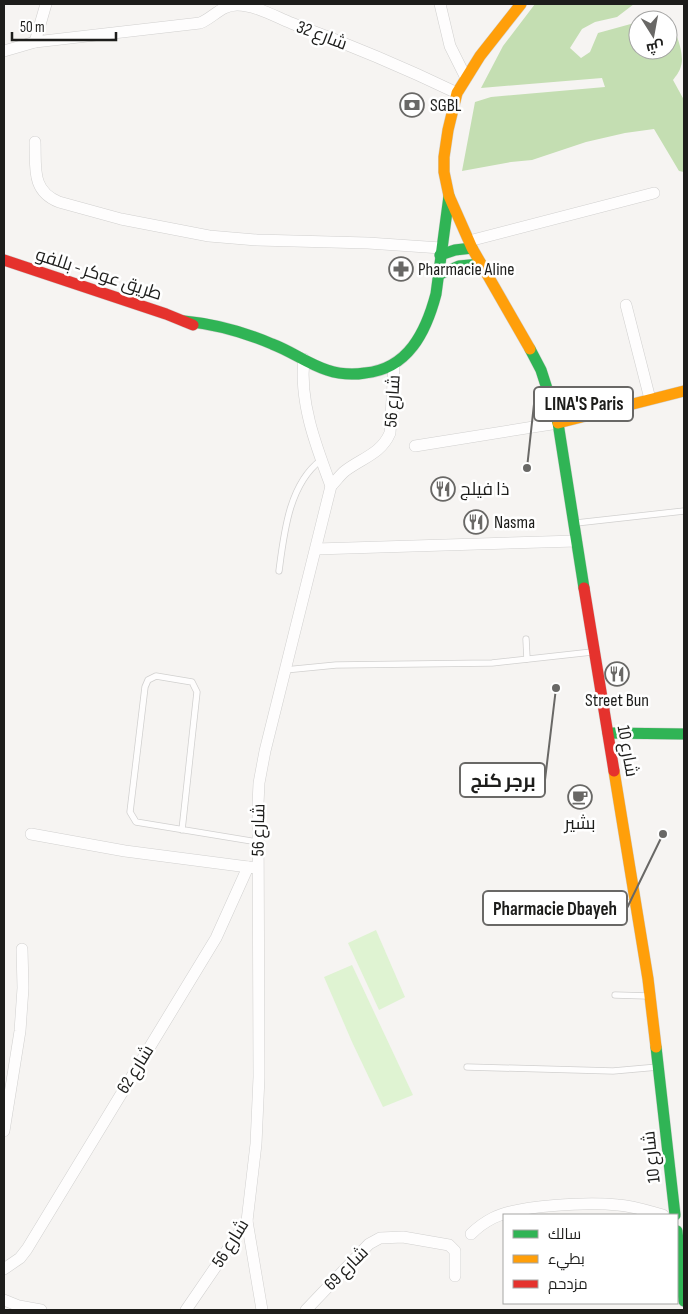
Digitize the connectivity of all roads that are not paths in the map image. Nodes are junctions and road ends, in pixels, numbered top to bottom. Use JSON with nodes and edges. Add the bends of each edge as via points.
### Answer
{"nodes":[{"id":1,"x":46,"y":4,"type":"edge"},
{"id":2,"x":440,"y":4,"type":"edge"},
{"id":3,"x":521,"y":4,"type":"edge"},
{"id":4,"x":221,"y":6,"type":"edge"},
{"id":5,"x":35,"y":42,"type":"junction"},
{"id":6,"x":4,"y":50,"type":"edge"},
{"id":7,"x":466,"y":78,"type":"junction"},
{"id":8,"x":458,"y":94,"type":"junction"},
{"id":9,"x":35,"y":142,"type":"dead end"},
{"id":10,"x":654,"y":193,"type":"dead end"},
{"id":11,"x":449,"y":196,"type":"junction"},
{"id":12,"x":470,"y":245,"type":"junction"},
{"id":13,"x":441,"y":252,"type":"junction"},
{"id":14,"x":4,"y":254,"type":"edge"},
{"id":15,"x":8,"y":262,"type":"edge"},
{"id":16,"x":481,"y":264,"type":"junction"},
{"id":17,"x":438,"y":274,"type":"junction"},
{"id":18,"x":626,"y":305,"type":"dead end"},
{"id":19,"x":304,"y":364,"type":"junction"},
{"id":20,"x":394,"y":366,"type":"junction"},
{"id":21,"x":684,"y":391,"type":"edge"},
{"id":22,"x":650,"y":399,"type":"junction"},
{"id":23,"x":558,"y":423,"type":"junction"},
{"id":24,"x":415,"y":446,"type":"dead end"},
{"id":25,"x":321,"y":460,"type":"junction"},
{"id":26,"x":331,"y":486,"type":"junction"},
{"id":27,"x":684,"y":511,"type":"edge"},
{"id":28,"x":574,"y":523,"type":"junction"},
{"id":29,"x":576,"y":540,"type":"junction"},
{"id":30,"x":316,"y":549,"type":"junction"},
{"id":31,"x":279,"y":571,"type":"dead end"},
{"id":32,"x":526,"y":639,"type":"dead end"},
{"id":33,"x":594,"y":652,"type":"junction"},
{"id":34,"x":527,"y":659,"type":"junction"},
{"id":35,"x":284,"y":670,"type":"junction"},
{"id":36,"x":608,"y":733,"type":"junction"},
{"id":37,"x":684,"y":734,"type":"edge"},
{"id":38,"x":182,"y":830,"type":"junction"},
{"id":39,"x":31,"y":834,"type":"dead end"},
{"id":40,"x":258,"y":842,"type":"junction"},
{"id":41,"x":253,"y":867,"type":"junction"},
{"id":42,"x":636,"y":902,"type":"junction"},
{"id":43,"x":558,"y":910,"type":"dead end"},
{"id":44,"x":22,"y":949,"type":"dead end"},
{"id":45,"x":615,"y":995,"type":"dead end"},
{"id":46,"x":650,"y":996,"type":"junction"},
{"id":47,"x":468,"y":1066,"type":"dead end"},
{"id":48,"x":658,"y":1067,"type":"junction"},
{"id":49,"x":4,"y":1131,"type":"edge"},
{"id":50,"x":505,"y":1214,"type":"edge"},
{"id":51,"x":660,"y":1214,"type":"edge"},
{"id":52,"x":675,"y":1214,"type":"edge"},
{"id":53,"x":503,"y":1215,"type":"edge"},
{"id":54,"x":248,"y":1221,"type":"junction"},
{"id":55,"x":471,"y":1234,"type":"dead end"},
{"id":56,"x":679,"y":1240,"type":"edge"},
{"id":57,"x":4,"y":1269,"type":"edge"},
{"id":58,"x":455,"y":1276,"type":"dead end"},
{"id":59,"x":4,"y":1300,"type":"edge"},
{"id":60,"x":684,"y":1301,"type":"edge"},
{"id":61,"x":41,"y":1310,"type":"edge"},
{"id":62,"x":186,"y":1310,"type":"edge"},
{"id":63,"x":262,"y":1310,"type":"edge"},
{"id":64,"x":306,"y":1310,"type":"edge"}],
"edges":[{"from":1,"to":5,"type":"street"},
{"from":2,"to":7,"type":"street","via":[[450,46]]},
{"from":3,"to":7,"type":"street"},
{"from":4,"to":5,"type":"street","name":"شارع 32","via":[[200,23]]},
{"from":4,"to":8,"type":"street","name":"شارع 32","via":[[251,7],[402,67]]},
{"from":5,"to":6,"type":"street","name":"شارع 32"},
{"from":7,"to":8,"type":"street"},
{"from":8,"to":11,"type":"street","via":[[444,158]]},
{"from":9,"to":13,"type":"street","via":[[37,182],[44,192],[52,199],[121,219],[257,240]]},
{"from":10,"to":12,"type":"street"},
{"from":11,"to":12,"type":"street","name":"شارع 10"},
{"from":11,"to":13,"type":"street"},
{"from":12,"to":13,"type":"street"},
{"from":12,"to":16,"type":"street","name":"شارع 10"},
{"from":13,"to":17,"type":"street"},
{"from":14,"to":15,"type":"lane"},
{"from":15,"to":19,"type":"street","name":"طريق عوكر - بللفو"},
{"from":16,"to":17,"type":"street","via":[[459,266]]},
{"from":16,"to":23,"type":"street","name":"شارع 10","via":[[541,370]]},
{"from":17,"to":20,"type":"street","via":[[425,326],[417,342]]},
{"from":18,"to":22,"type":"street"},
{"from":19,"to":20,"type":"street","via":[[316,371],[322,368],[351,374],[380,372]]},
{"from":19,"to":25,"type":"street","via":[[308,414]]},
{"from":20,"to":26,"type":"street","name":"شارع 56","via":[[387,442],[380,450],[344,472]]},
{"from":21,"to":22,"type":"street"},
{"from":22,"to":23,"type":"street"},
{"from":23,"to":24,"type":"street"},
{"from":23,"to":28,"type":"street","name":"شارع 10"},
{"from":25,"to":26,"type":"street"},
{"from":25,"to":31,"type":"lane","via":[[310,468],[295,497]]},
{"from":26,"to":30,"type":"street","name":"شارع 56"},
{"from":27,"to":28,"type":"lane"},
{"from":28,"to":29,"type":"street","name":"شارع 10"},
{"from":29,"to":30,"type":"street"},
{"from":29,"to":33,"type":"street","name":"شارع 10"},
{"from":30,"to":35,"type":"street","name":"شارع 56"},
{"from":32,"to":34,"type":"lane"},
{"from":33,"to":34,"type":"lane"},
{"from":33,"to":36,"type":"street","name":"شارع 10"},
{"from":34,"to":35,"type":"lane","via":[[492,663],[336,665]]},
{"from":35,"to":40,"type":"street","name":"شارع 56","via":[[264,750],[259,784]]},
{"from":36,"to":37,"type":"street"},
{"from":36,"to":42,"type":"street","name":"شارع 10"},
{"from":38,"to":38,"type":"lane","via":[[197,692],[192,682],[156,676],[148,680],[145,687],[130,812],[136,822]]},
{"from":38,"to":40,"type":"lane"},
{"from":39,"to":41,"type":"street"},
{"from":40,"to":41,"type":"street","name":"شارع 56"},
{"from":41,"to":54,"type":"street","name":"شارع 56","via":[[259,1077]]},
{"from":41,"to":57,"type":"street","name":"شارع 62","via":[[211,946],[27,1249]]},
{"from":42,"to":43,"type":"lane"},
{"from":42,"to":46,"type":"street","name":"شارع 10"},
{"from":44,"to":49,"type":"street","via":[[20,1031]]},
{"from":45,"to":46,"type":"lane"},
{"from":46,"to":48,"type":"street","name":"شارع 10"},
{"from":47,"to":48,"type":"lane","via":[[613,1071]]},
{"from":48,"to":52,"type":"street","name":"شارع 10"},
{"from":50,"to":51,"type":"street","via":[[560,1206],[618,1205]]},
{"from":53,"to":55,"type":"street"},
{"from":54,"to":62,"type":"street","name":"شارع 56"},
{"from":54,"to":63,"type":"street"},
{"from":56,"to":60,"type":"street"},
{"from":58,"to":64,"type":"street","name":"شارع 69","via":[[455,1251],[449,1245],[403,1237],[380,1238],[369,1244]]},
{"from":59,"to":61,"type":"street"}]}
